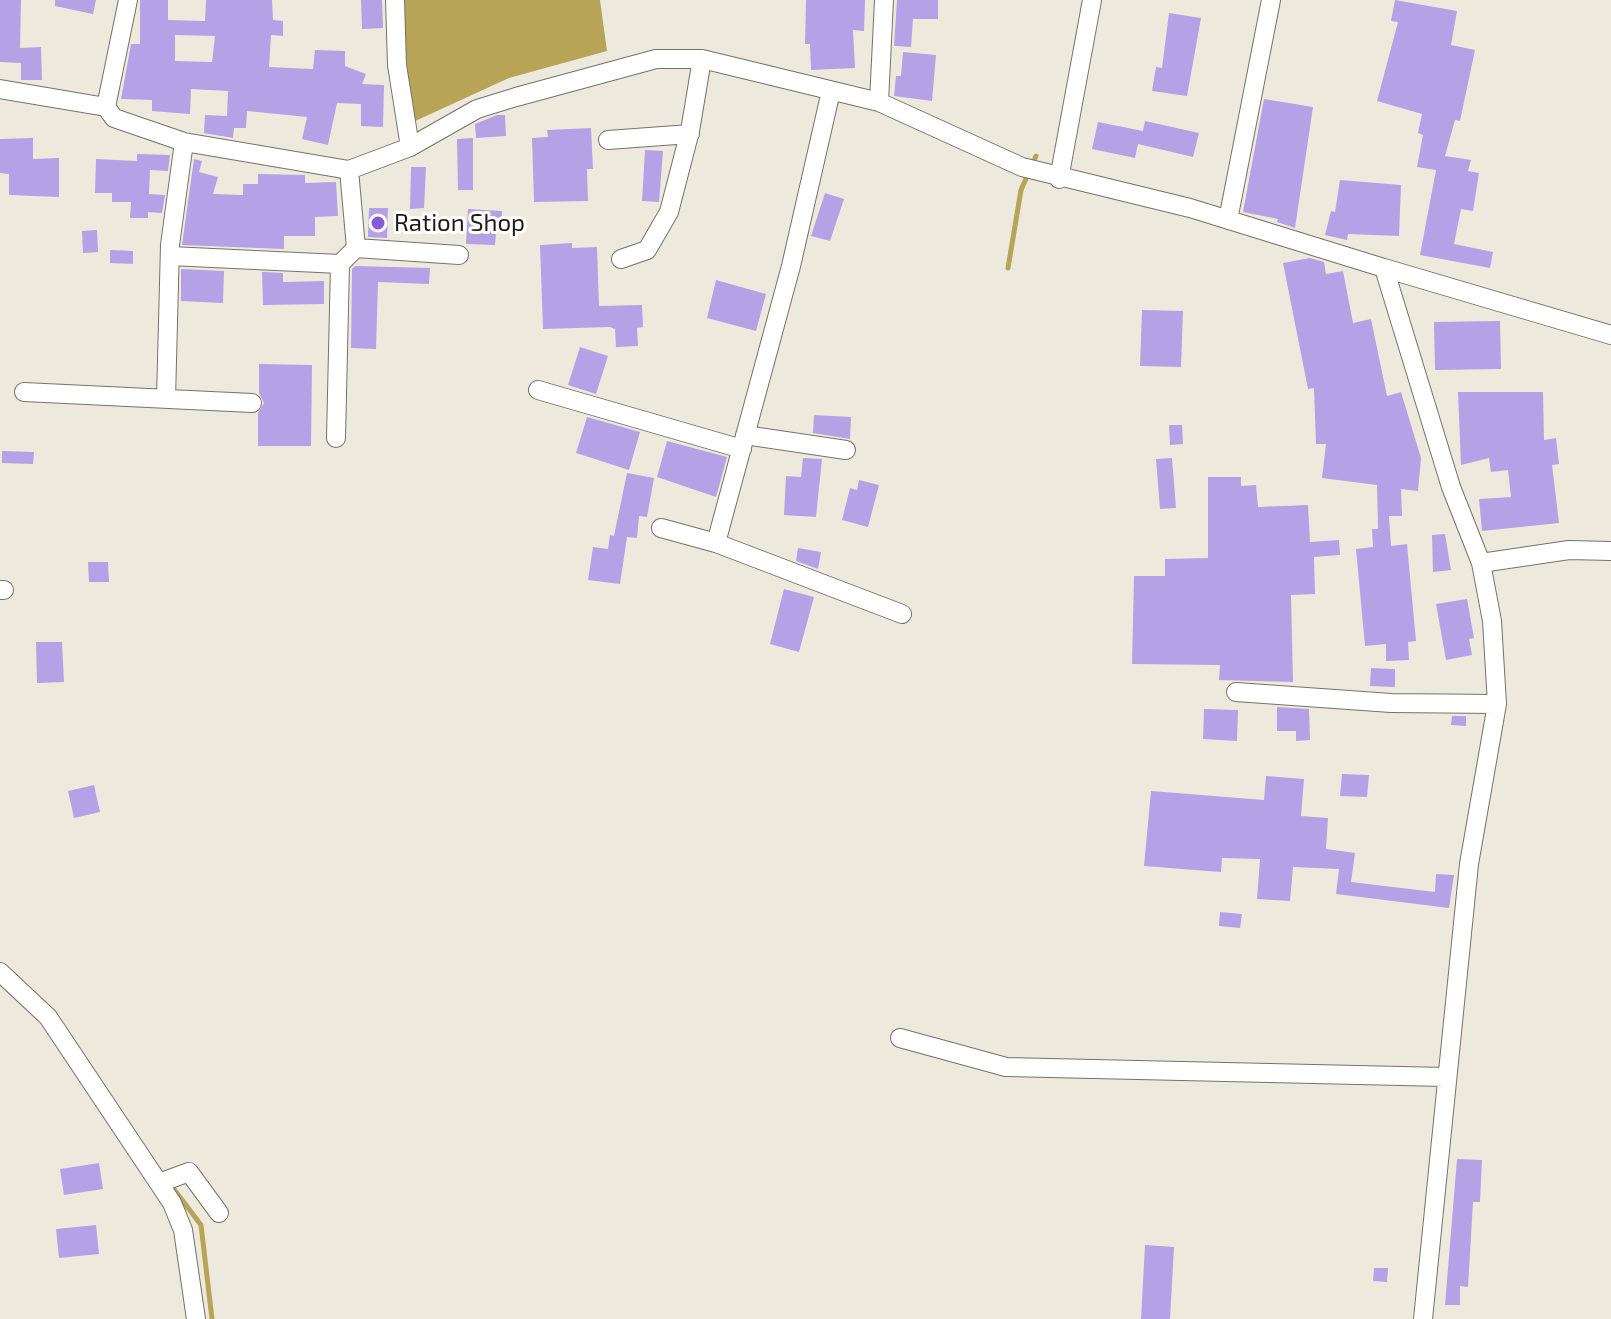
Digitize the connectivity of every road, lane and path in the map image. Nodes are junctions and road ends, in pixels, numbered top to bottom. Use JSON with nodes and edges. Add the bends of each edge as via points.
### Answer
{"nodes":[{"id":1,"x":128,"y":0,"type":"edge"},
{"id":2,"x":395,"y":0,"type":"edge"},
{"id":3,"x":884,"y":0,"type":"edge"},
{"id":4,"x":1092,"y":0,"type":"edge"},
{"id":5,"x":1271,"y":0,"type":"edge"},
{"id":6,"x":702,"y":59,"type":"junction"},
{"id":7,"x":0,"y":89,"type":"edge"},
{"id":8,"x":831,"y":91,"type":"junction"},
{"id":9,"x":879,"y":102,"type":"junction"},
{"id":10,"x":106,"y":107,"type":"junction"},
{"id":11,"x":690,"y":134,"type":"junction"},
{"id":12,"x":608,"y":140,"type":"dead end"},
{"id":13,"x":184,"y":142,"type":"junction"},
{"id":14,"x":410,"y":147,"type":"junction"},
{"id":15,"x":349,"y":170,"type":"junction"},
{"id":16,"x":1059,"y":179,"type":"junction"},
{"id":17,"x":1228,"y":220,"type":"junction"},
{"id":18,"x":356,"y":248,"type":"junction"},
{"id":19,"x":459,"y":255,"type":"dead end"},
{"id":20,"x":170,"y":256,"type":"junction"},
{"id":21,"x":621,"y":259,"type":"dead end"},
{"id":22,"x":340,"y":264,"type":"junction"},
{"id":23,"x":1384,"y":268,"type":"junction"},
{"id":24,"x":1611,"y":335,"type":"edge"},
{"id":25,"x":538,"y":390,"type":"dead end"},
{"id":26,"x":24,"y":392,"type":"dead end"},
{"id":27,"x":166,"y":399,"type":"junction"},
{"id":28,"x":252,"y":403,"type":"dead end"},
{"id":29,"x":336,"y":438,"type":"dead end"},
{"id":30,"x":744,"y":441,"type":"junction"},
{"id":31,"x":846,"y":450,"type":"dead end"},
{"id":32,"x":661,"y":528,"type":"dead end"},
{"id":33,"x":716,"y":543,"type":"junction"},
{"id":34,"x":1611,"y":551,"type":"edge"},
{"id":35,"x":1481,"y":563,"type":"junction"},
{"id":36,"x":902,"y":614,"type":"dead end"},
{"id":37,"x":1236,"y":692,"type":"dead end"},
{"id":38,"x":1497,"y":704,"type":"junction"},
{"id":39,"x":0,"y":972,"type":"edge"},
{"id":40,"x":900,"y":1038,"type":"dead end"},
{"id":41,"x":1445,"y":1077,"type":"junction"},
{"id":42,"x":160,"y":1182,"type":"junction"},
{"id":43,"x":219,"y":1213,"type":"dead end"},
{"id":44,"x":196,"y":1319,"type":"edge"},
{"id":45,"x":1423,"y":1319,"type":"edge"}],
"edges":[{"from":1,"to":10,"type":"street"},
{"from":2,"to":14,"type":"street","via":[[397,65]]},
{"from":3,"to":9,"type":"street"},
{"from":4,"to":16,"type":"street"},
{"from":5,"to":17,"type":"street"},
{"from":6,"to":8,"type":"street"},
{"from":6,"to":11,"type":"street"},
{"from":6,"to":14,"type":"street","via":[[656,59],[516,97],[477,109]]},
{"from":7,"to":10,"type":"street"},
{"from":8,"to":9,"type":"street"},
{"from":8,"to":30,"type":"street"},
{"from":9,"to":16,"type":"street"},
{"from":10,"to":13,"type":"street","via":[[114,118]]},
{"from":11,"to":12,"type":"street"},
{"from":11,"to":21,"type":"street","via":[[669,212],[653,243]]},
{"from":13,"to":15,"type":"street"},
{"from":13,"to":20,"type":"street"},
{"from":14,"to":15,"type":"street"},
{"from":15,"to":18,"type":"street"},
{"from":16,"to":17,"type":"street"},
{"from":17,"to":23,"type":"street"},
{"from":18,"to":19,"type":"street"},
{"from":18,"to":22,"type":"street"},
{"from":20,"to":22,"type":"street"},
{"from":20,"to":27,"type":"street"},
{"from":22,"to":29,"type":"street"},
{"from":23,"to":24,"type":"street"},
{"from":23,"to":35,"type":"street","via":[[1451,487]]},
{"from":25,"to":30,"type":"street"},
{"from":26,"to":27,"type":"street"},
{"from":27,"to":28,"type":"street"},
{"from":30,"to":31,"type":"street"},
{"from":30,"to":33,"type":"street"},
{"from":32,"to":33,"type":"street"},
{"from":33,"to":36,"type":"street"},
{"from":34,"to":35,"type":"street","via":[[1569,550]]},
{"from":35,"to":38,"type":"street","via":[[1492,621]]},
{"from":37,"to":38,"type":"street"},
{"from":38,"to":41,"type":"street","via":[[1469,864]]},
{"from":39,"to":42,"type":"street","via":[[48,1017]]},
{"from":40,"to":41,"type":"street","via":[[1006,1067]]},
{"from":41,"to":45,"type":"street"},
{"from":42,"to":43,"type":"street","via":[[189,1172]]},
{"from":42,"to":44,"type":"street","via":[[183,1230]]}]}
